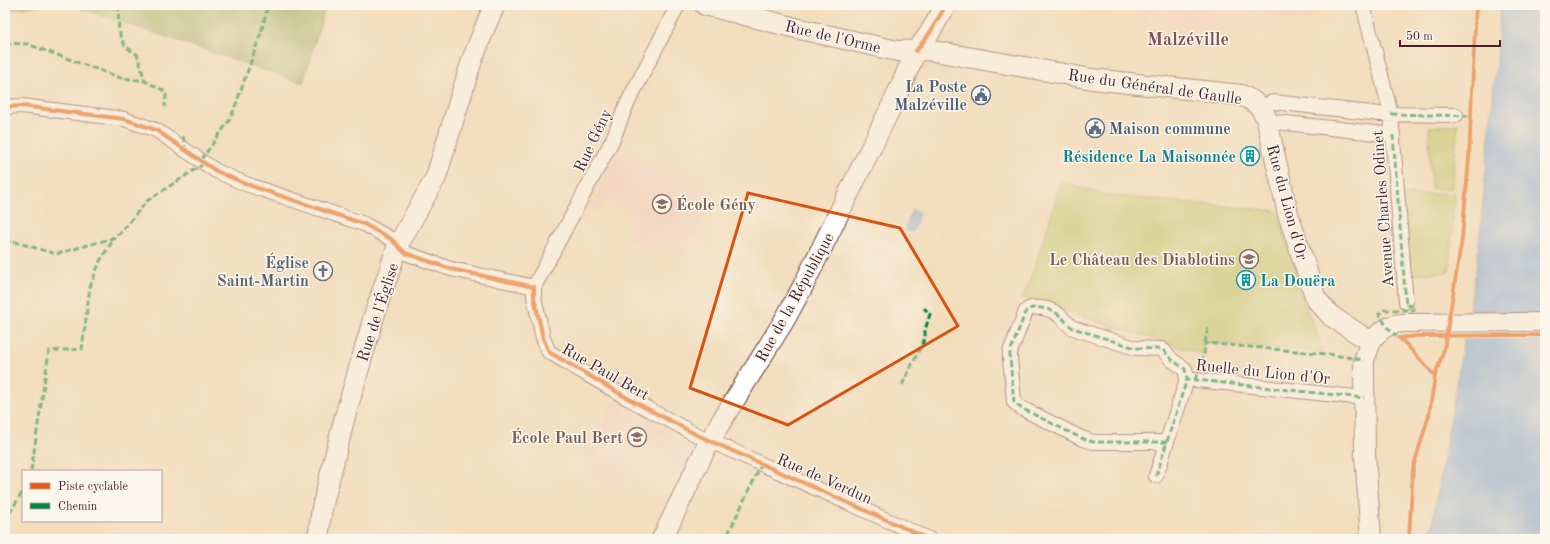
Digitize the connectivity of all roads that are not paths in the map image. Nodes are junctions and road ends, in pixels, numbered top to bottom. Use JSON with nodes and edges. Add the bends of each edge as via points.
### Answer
{"nodes":[{"id":1,"x":495,"y":5,"type":"edge"},
{"id":2,"x":678,"y":5,"type":"edge"},
{"id":3,"x":704,"y":5,"type":"edge"},
{"id":4,"x":946,"y":5,"type":"edge"},
{"id":5,"x":1363,"y":5,"type":"edge"},
{"id":6,"x":916,"y":51,"type":"junction"},
{"id":7,"x":5,"y":107,"type":"edge"},
{"id":8,"x":1264,"y":114,"type":"junction"},
{"id":9,"x":1391,"y":114,"type":"junction"},
{"id":10,"x":1456,"y":115,"type":"dead end"},
{"id":11,"x":1393,"y":135,"type":"junction"},
{"id":12,"x":398,"y":245,"type":"junction"},
{"id":13,"x":534,"y":287,"type":"junction"},
{"id":14,"x":1406,"y":302,"type":"dead end"},
{"id":15,"x":1545,"y":322,"type":"edge"},
{"id":16,"x":1371,"y":342,"type":"junction"},
{"id":17,"x":1187,"y":379,"type":"junction"},
{"id":18,"x":1364,"y":398,"type":"junction"},
{"id":19,"x":710,"y":440,"type":"junction"},
{"id":20,"x":1167,"y":442,"type":"junction"},
{"id":21,"x":1156,"y":476,"type":"dead end"},
{"id":22,"x":318,"y":539,"type":"edge"},
{"id":23,"x":662,"y":539,"type":"edge"},
{"id":24,"x":929,"y":539,"type":"edge"},
{"id":25,"x":1371,"y":539,"type":"edge"}],
"edges":[{"from":1,"to":12,"type":"main road","name":"Rue de l'Église","via":[[472,60],[436,178]]},
{"from":2,"to":13,"type":"street","name":"Rue Gény","via":[[626,106],[613,139]]},
{"from":3,"to":6,"type":"main road","name":"Rue de l'Orme","via":[[897,51]]},
{"from":4,"to":6,"type":"main road","name":"Rue de la République"},
{"from":5,"to":9,"type":"street","name":"Avenue Charles Odinet"},
{"from":6,"to":8,"type":"main road","name":"Rue du Général de Gaulle","via":[[928,50],[1092,79],[1240,95],[1251,100]]},
{"from":6,"to":19,"type":"main road","name":"Rue de la République","via":[[803,286]]},
{"from":7,"to":12,"type":"street","via":[[22,106],[124,119],[156,130],[216,171],[246,184],[364,224]]},
{"from":8,"to":9,"type":"street","name":"Rue du Général de Gaulle","via":[[1273,102]]},
{"from":8,"to":11,"type":"street","name":"Rue du Général de Gaulle"},
{"from":8,"to":16,"type":"main road","name":"Rue du Lion d'Or","via":[[1288,214],[1316,299],[1331,316]]},
{"from":9,"to":10,"type":"street","name":"Rue du Général de Gaulle"},
{"from":9,"to":11,"type":"street","name":"Avenue Charles Odinet"},
{"from":11,"to":14,"type":"street","name":"Avenue Charles Odinet"},
{"from":12,"to":13,"type":"street","via":[[405,252],[451,269]]},
{"from":12,"to":22,"type":"main road","name":"Rue de l'Église","via":[[375,312],[344,420],[322,508]]},
{"from":13,"to":19,"type":"street","name":"Rue Paul Bert","via":[[543,338],[549,352],[629,399]]},
{"from":15,"to":16,"type":"street","via":[[1394,324],[1380,331]]},
{"from":16,"to":18,"type":"main road","via":[[1364,360]]},
{"from":17,"to":18,"type":"street","name":"Ruelle du Lion d'Or"},
{"from":17,"to":20,"type":"street","name":"Ruelle du Lion d'Or"},
{"from":17,"to":20,"type":"street","via":[[1185,369],[1161,349],[1135,348],[1073,328],[1059,314],[1043,308],[1026,311],[1011,346],[1014,402],[1021,408],[1093,442]]},
{"from":18,"to":25,"type":"main road"},
{"from":19,"to":23,"type":"main road","name":"Rue de la République"},
{"from":19,"to":24,"type":"street","name":"Rue de Verdun"},
{"from":20,"to":21,"type":"street","name":"Ruelle du Lion d'Or"}]}
